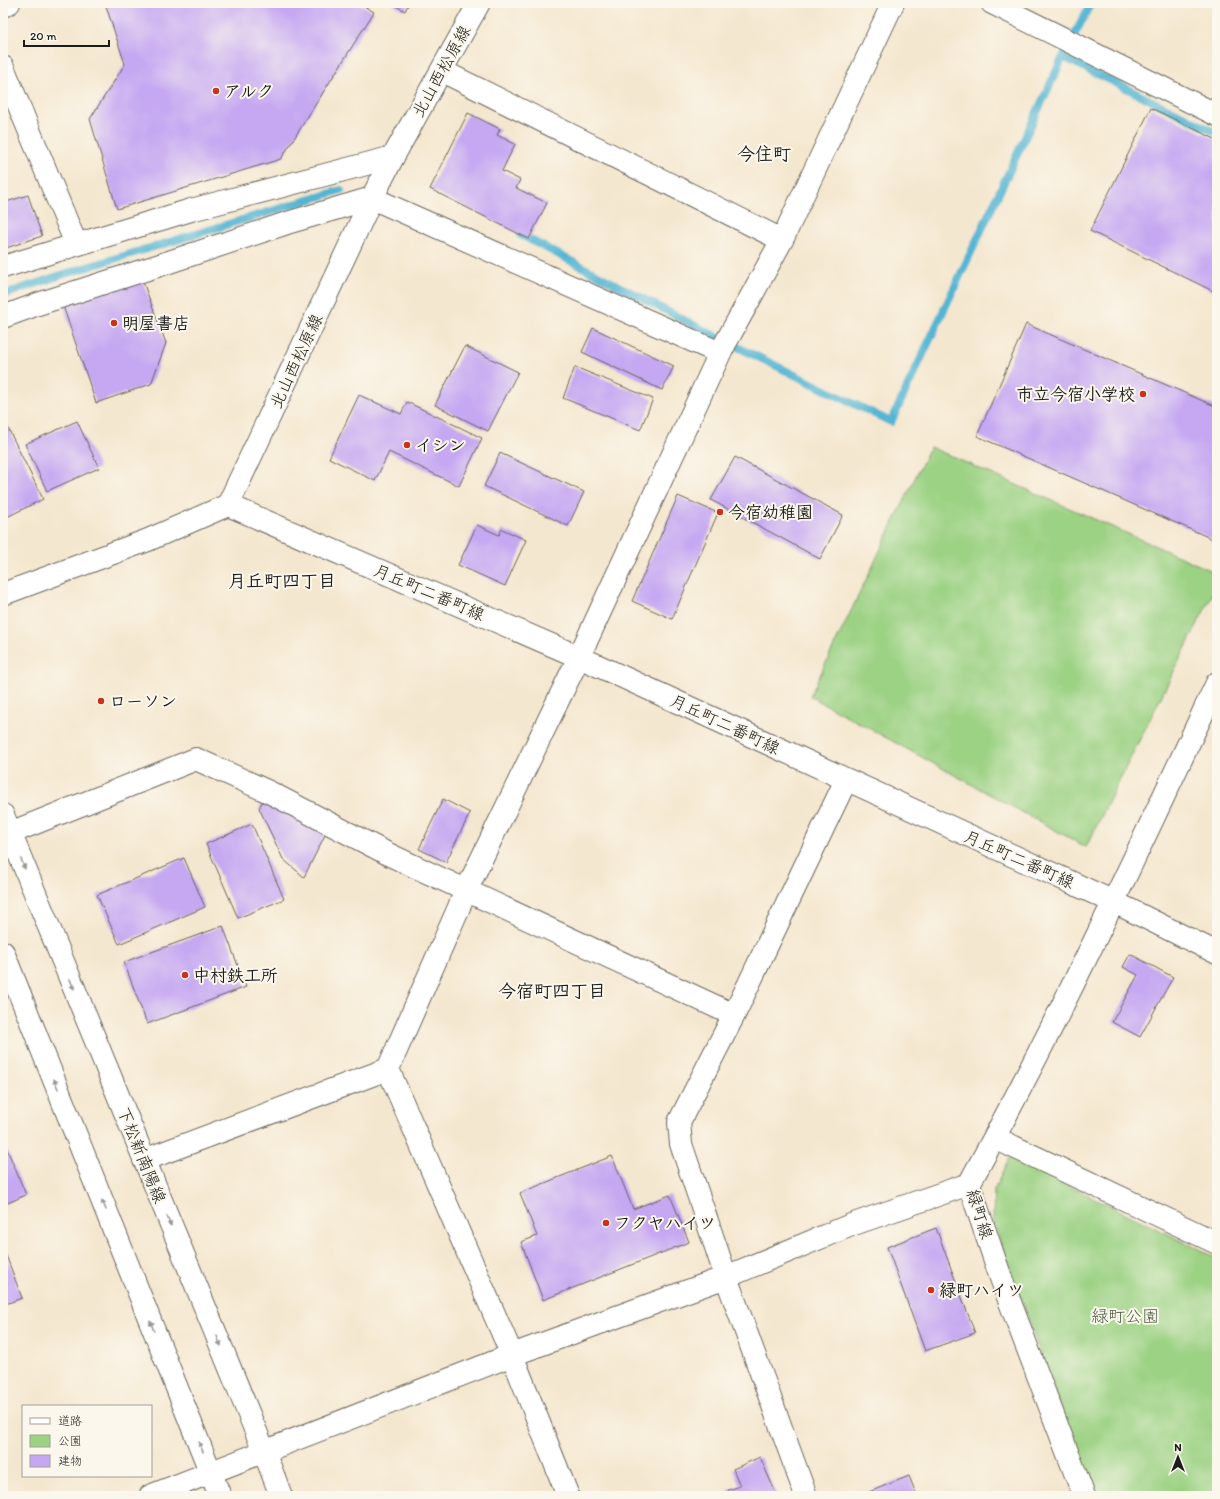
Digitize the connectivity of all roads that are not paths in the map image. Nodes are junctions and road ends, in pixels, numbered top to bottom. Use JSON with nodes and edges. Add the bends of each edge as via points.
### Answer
{"nodes":[{"id":1,"x":9,"y":3,"type":"edge"},
{"id":2,"x":479,"y":3,"type":"edge"},
{"id":3,"x":893,"y":3,"type":"edge"},
{"id":4,"x":992,"y":3,"type":"edge"},
{"id":5,"x":3,"y":6,"type":"edge"},
{"id":6,"x":3,"y":67,"type":"edge"},
{"id":7,"x":442,"y":71,"type":"junction"},
{"id":8,"x":1217,"y":115,"type":"edge"},
{"id":9,"x":389,"y":165,"type":"junction"},
{"id":10,"x":373,"y":197,"type":"junction"},
{"id":11,"x":782,"y":240,"type":"junction"},
{"id":12,"x":76,"y":244,"type":"junction"},
{"id":13,"x":3,"y":267,"type":"edge"},
{"id":14,"x":3,"y":317,"type":"edge"},
{"id":15,"x":721,"y":352,"type":"junction"},
{"id":16,"x":228,"y":505,"type":"junction"},
{"id":17,"x":3,"y":594,"type":"edge"},
{"id":18,"x":579,"y":657,"type":"junction"},
{"id":19,"x":1217,"y":683,"type":"edge"},
{"id":20,"x":846,"y":780,"type":"junction"},
{"id":21,"x":6,"y":824,"type":"edge"},
{"id":22,"x":466,"y":891,"type":"junction"},
{"id":23,"x":1114,"y":902,"type":"junction"},
{"id":24,"x":3,"y":952,"type":"edge"},
{"id":25,"x":1217,"y":953,"type":"edge"},
{"id":26,"x":734,"y":1015,"type":"junction"},
{"id":27,"x":388,"y":1069,"type":"junction"},
{"id":28,"x":995,"y":1138,"type":"junction"},
{"id":29,"x":144,"y":1160,"type":"junction"},
{"id":30,"x":969,"y":1184,"type":"junction"},
{"id":31,"x":1217,"y":1243,"type":"edge"},
{"id":32,"x":726,"y":1277,"type":"junction"},
{"id":33,"x":512,"y":1355,"type":"junction"},
{"id":34,"x":264,"y":1451,"type":"junction"},
{"id":35,"x":211,"y":1472,"type":"junction"},
{"id":36,"x":150,"y":1496,"type":"edge"},
{"id":37,"x":220,"y":1496,"type":"edge"},
{"id":38,"x":281,"y":1496,"type":"edge"},
{"id":39,"x":568,"y":1496,"type":"edge"},
{"id":40,"x":806,"y":1496,"type":"edge"},
{"id":41,"x":1084,"y":1496,"type":"edge"}],
"edges":[{"from":1,"to":5,"type":"street"},
{"from":2,"to":7,"type":"street","name":"北山西松原線"},
{"from":3,"to":11,"type":"street"},
{"from":4,"to":8,"type":"street"},
{"from":6,"to":12,"type":"street"},
{"from":7,"to":9,"type":"street","name":"北山西松原線"},
{"from":7,"to":11,"type":"street"},
{"from":9,"to":10,"type":"street","name":"北山西松原線"},
{"from":9,"to":12,"type":"street","via":[[191,210]]},
{"from":10,"to":14,"type":"street"},
{"from":10,"to":15,"type":"street"},
{"from":10,"to":16,"type":"street","name":"北山西松原線"},
{"from":11,"to":15,"type":"street"},
{"from":12,"to":13,"type":"street"},
{"from":15,"to":18,"type":"street"},
{"from":16,"to":17,"type":"street","via":[[148,540]]},
{"from":16,"to":18,"type":"street","name":"月丘町二番町線"},
{"from":18,"to":20,"type":"street","name":"月丘町二番町線"},
{"from":18,"to":22,"type":"street"},
{"from":19,"to":23,"type":"street","name":"緑町線"},
{"from":20,"to":23,"type":"street","name":"月丘町二番町線"},
{"from":20,"to":26,"type":"street"},
{"from":21,"to":22,"type":"street","via":[[196,759],[269,792]]},
{"from":21,"to":29,"type":"street","name":"下松新南陽線","one_way":true},
{"from":22,"to":26,"type":"street"},
{"from":22,"to":27,"type":"street"},
{"from":23,"to":25,"type":"street","name":"月丘町二番町線"},
{"from":23,"to":28,"type":"street","name":"緑町線"},
{"from":35,"to":24,"type":"street","one_way":true},
{"from":26,"to":32,"type":"street","via":[[679,1122],[681,1144]]},
{"from":27,"to":29,"type":"street"},
{"from":27,"to":33,"type":"street"},
{"from":28,"to":30,"type":"street","name":"緑町線"},
{"from":28,"to":31,"type":"street"},
{"from":29,"to":34,"type":"street","name":"下松新南陽線","one_way":true},
{"from":30,"to":32,"type":"street","via":[[851,1225]]},
{"from":30,"to":41,"type":"street","name":"緑町線","via":[[1003,1284]]},
{"from":32,"to":33,"type":"street"},
{"from":32,"to":40,"type":"street"},
{"from":33,"to":34,"type":"street"},
{"from":33,"to":39,"type":"street"},
{"from":34,"to":35,"type":"street"},
{"from":34,"to":38,"type":"street","name":"下松新南陽線"},
{"from":35,"to":36,"type":"street"},
{"from":35,"to":37,"type":"street"}]}
